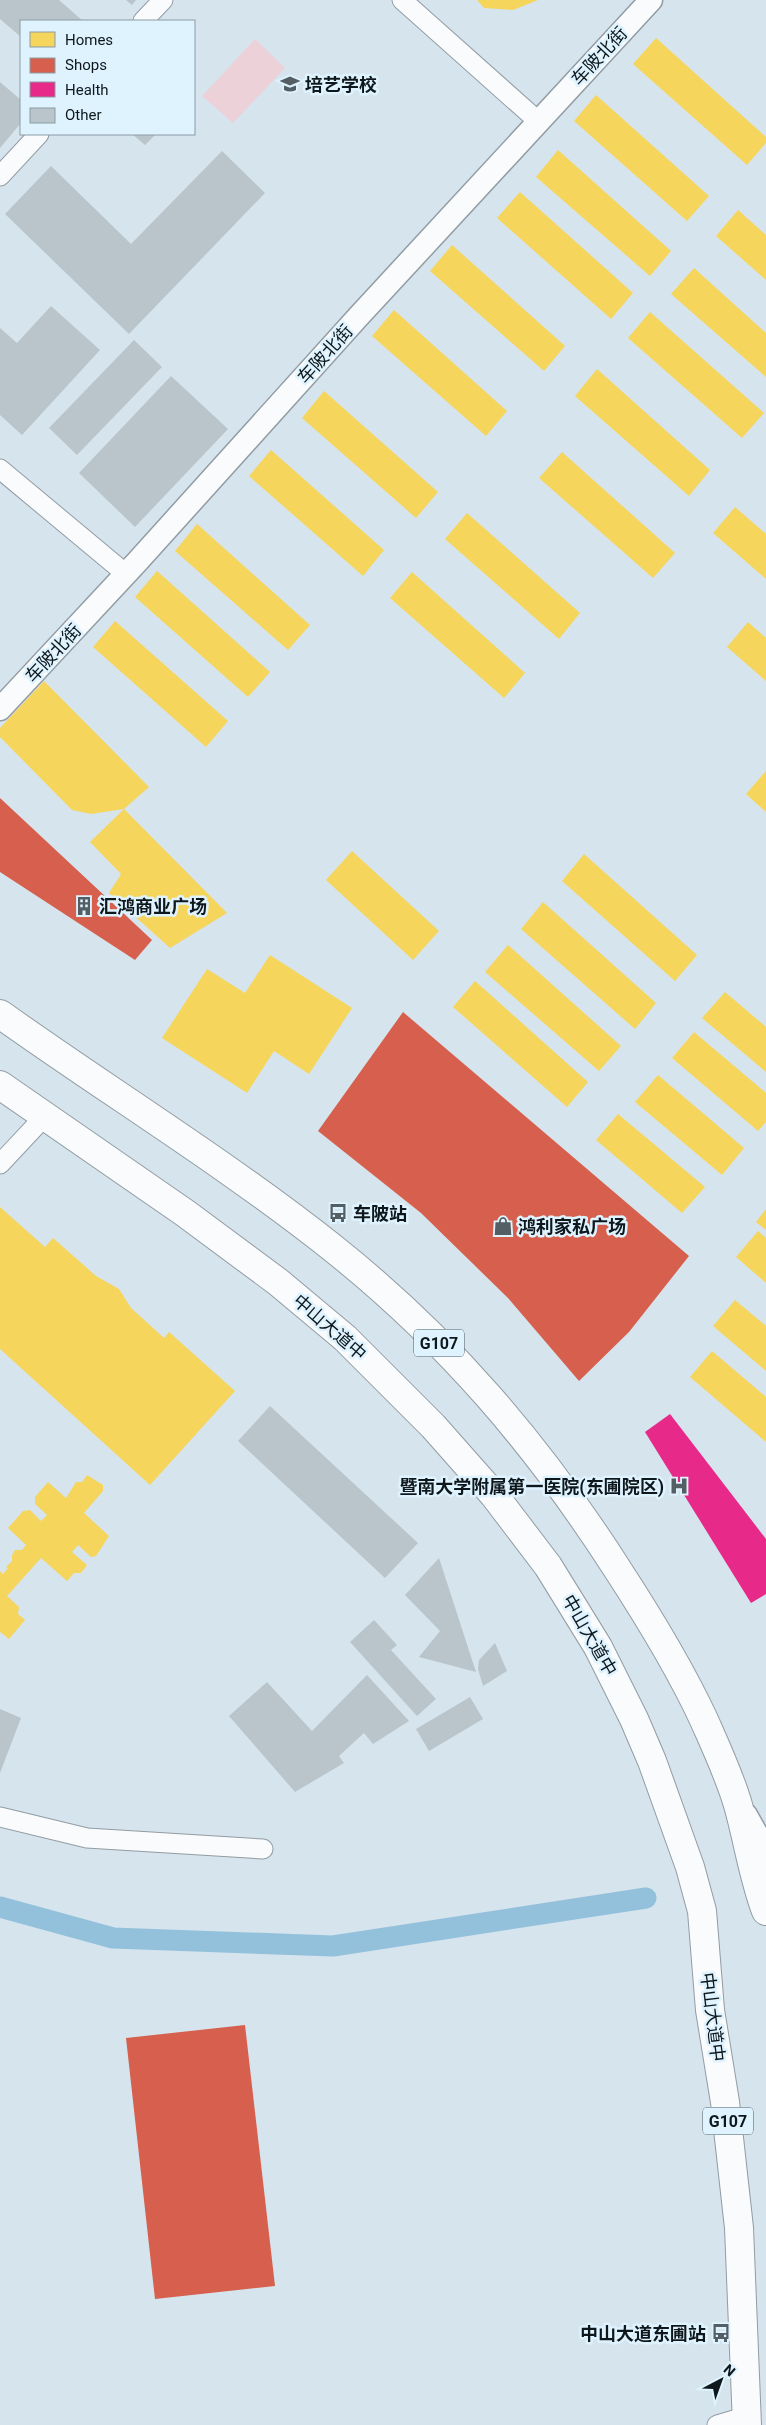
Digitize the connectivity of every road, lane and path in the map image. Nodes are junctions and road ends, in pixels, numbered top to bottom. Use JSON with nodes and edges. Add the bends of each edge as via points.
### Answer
{"nodes":[{"id":1,"x":163,"y":0,"type":"edge"},
{"id":2,"x":402,"y":0,"type":"edge"},
{"id":3,"x":651,"y":0,"type":"edge"},
{"id":4,"x":144,"y":20,"type":"edge"},
{"id":5,"x":539,"y":122,"type":"junction"},
{"id":6,"x":38,"y":135,"type":"edge"},
{"id":7,"x":0,"y":176,"type":"edge"},
{"id":8,"x":0,"y":469,"type":"edge"},
{"id":9,"x":126,"y":574,"type":"junction"},
{"id":10,"x":0,"y":709,"type":"edge"},
{"id":11,"x":0,"y":1014,"type":"edge"},
{"id":12,"x":0,"y":1085,"type":"edge"},
{"id":13,"x":45,"y":1116,"type":"junction"},
{"id":14,"x":0,"y":1164,"type":"edge"},
{"id":15,"x":737,"y":1801,"type":"junction"},
{"id":16,"x":0,"y":1817,"type":"edge"},
{"id":17,"x":263,"y":1849,"type":"dead end"},
{"id":18,"x":766,"y":1851,"type":"edge"},
{"id":19,"x":766,"y":1911,"type":"edge"},
{"id":20,"x":747,"y":2421,"type":"edge"},
{"id":21,"x":717,"y":2425,"type":"edge"}],
"edges":[{"from":1,"to":4,"type":"street"},
{"from":2,"to":5,"type":"street"},
{"from":3,"to":5,"type":"street","name":"车陂北街"},
{"from":5,"to":9,"type":"street","name":"车陂北街"},
{"from":6,"to":7,"type":"street"},
{"from":8,"to":9,"type":"street"},
{"from":9,"to":10,"type":"street","name":"车陂北街"},
{"from":11,"to":15,"type":"highway","number":"G107","via":[[157,1121],[335,1250],[468,1373],[560,1483],[653,1624],[704,1721]]},
{"from":12,"to":13,"type":"highway","name":"中山大道中","number":"G107"},
{"from":13,"to":14,"type":"street"},
{"from":13,"to":20,"type":"highway","name":"中山大道中","number":"G107","via":[[270,1276],[357,1350],[432,1426],[494,1496],[548,1566],[598,1647],[652,1761],[690,1867],[702,1911],[710,2010],[725,2102],[739,2228]]},
{"from":15,"to":18,"type":"street"},
{"from":15,"to":19,"type":"highway"},
{"from":16,"to":17,"type":"street","via":[[87,1838]]},
{"from":20,"to":21,"type":"street"}]}
